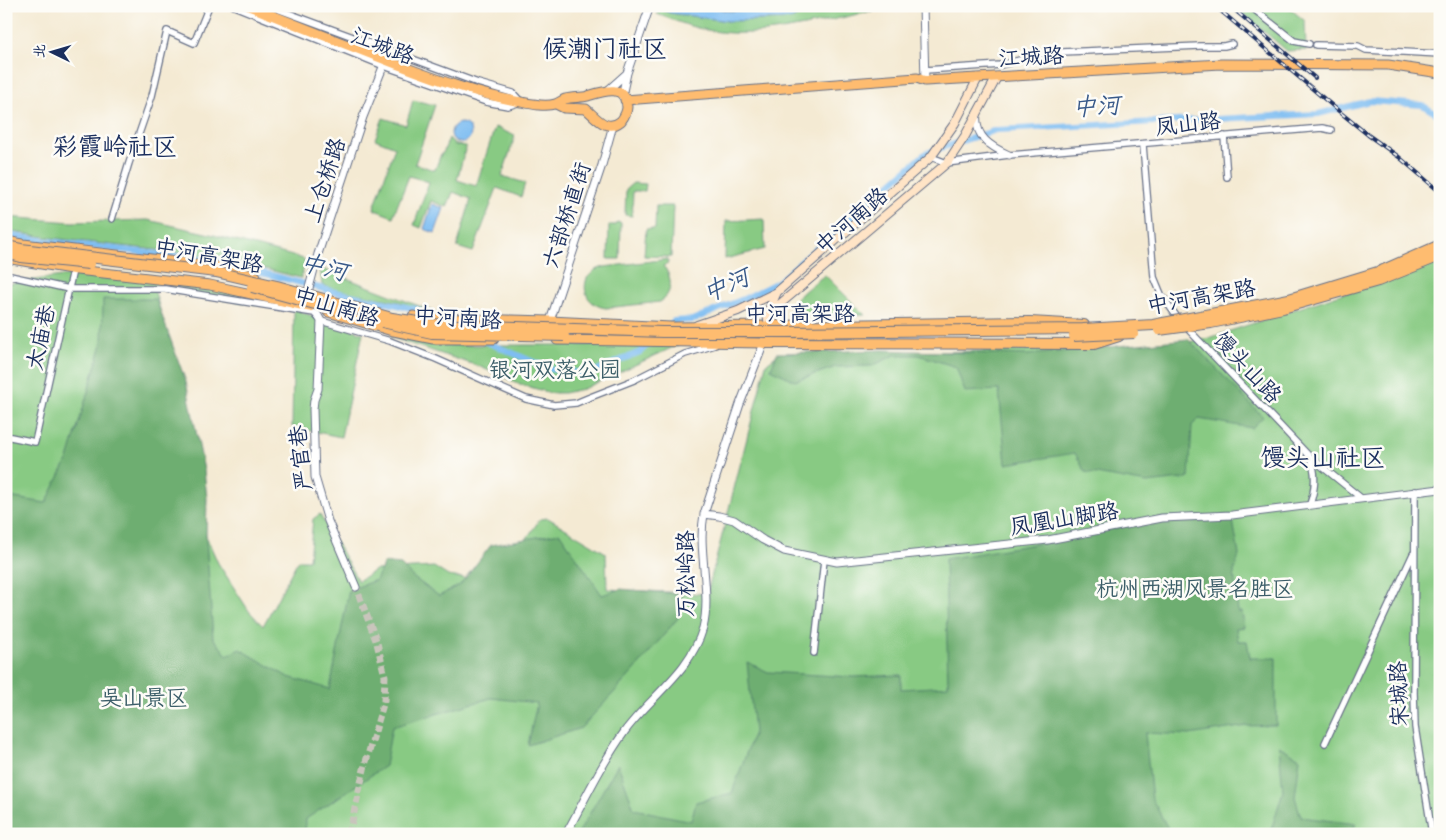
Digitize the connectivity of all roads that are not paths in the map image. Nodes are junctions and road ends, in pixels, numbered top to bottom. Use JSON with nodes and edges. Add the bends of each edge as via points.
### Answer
{"nodes":[{"id":1,"x":209,"y":6,"type":"edge"},
{"id":2,"x":234,"y":6,"type":"edge"},
{"id":3,"x":249,"y":6,"type":"edge"},
{"id":4,"x":269,"y":6,"type":"edge"},
{"id":5,"x":650,"y":6,"type":"edge"},
{"id":6,"x":923,"y":6,"type":"edge"},
{"id":7,"x":1250,"y":6,"type":"edge"},
{"id":8,"x":1232,"y":44,"type":"dead end"},
{"id":9,"x":1309,"y":44,"type":"dead end"},
{"id":10,"x":1316,"y":45,"type":"dead end"},
{"id":11,"x":1440,"y":54,"type":"edge"},
{"id":12,"x":386,"y":59,"type":"junction"},
{"id":13,"x":925,"y":70,"type":"junction"},
{"id":14,"x":627,"y":73,"type":"junction"},
{"id":15,"x":1440,"y":73,"type":"edge"},
{"id":16,"x":997,"y":77,"type":"junction"},
{"id":17,"x":978,"y":78,"type":"junction"},
{"id":18,"x":925,"y":82,"type":"junction"},
{"id":19,"x":604,"y":91,"type":"junction"},
{"id":20,"x":624,"y":98,"type":"junction"},
{"id":21,"x":556,"y":104,"type":"junction"},
{"id":22,"x":978,"y":112,"type":"junction"},
{"id":23,"x":593,"y":115,"type":"junction"},
{"id":24,"x":613,"y":125,"type":"junction"},
{"id":25,"x":1331,"y":130,"type":"dead end"},
{"id":26,"x":1224,"y":136,"type":"junction"},
{"id":27,"x":1143,"y":145,"type":"junction"},
{"id":28,"x":932,"y":155,"type":"junction"},
{"id":29,"x":1009,"y":156,"type":"junction"},
{"id":30,"x":947,"y":163,"type":"junction"},
{"id":31,"x":1227,"y":178,"type":"dead end"},
{"id":32,"x":112,"y":218,"type":"dead end"},
{"id":33,"x":6,"y":240,"type":"edge"},
{"id":34,"x":1440,"y":245,"type":"edge"},
{"id":35,"x":6,"y":246,"type":"edge"},
{"id":36,"x":6,"y":253,"type":"edge"},
{"id":37,"x":1440,"y":256,"type":"edge"},
{"id":38,"x":6,"y":258,"type":"edge"},
{"id":39,"x":73,"y":270,"type":"junction"},
{"id":40,"x":6,"y":275,"type":"edge"},
{"id":41,"x":69,"y":289,"type":"junction"},
{"id":42,"x":308,"y":289,"type":"junction"},
{"id":43,"x":777,"y":292,"type":"junction"},
{"id":44,"x":315,"y":308,"type":"junction"},
{"id":45,"x":551,"y":318,"type":"junction"},
{"id":46,"x":321,"y":320,"type":"junction"},
{"id":47,"x":769,"y":326,"type":"junction"},
{"id":48,"x":693,"y":327,"type":"junction"},
{"id":49,"x":1105,"y":328,"type":"junction"},
{"id":50,"x":1126,"y":333,"type":"junction"},
{"id":51,"x":725,"y":342,"type":"junction"},
{"id":52,"x":764,"y":343,"type":"junction"},
{"id":53,"x":6,"y":436,"type":"edge"},
{"id":54,"x":1309,"y":456,"type":"junction"},
{"id":55,"x":1440,"y":489,"type":"edge"},
{"id":56,"x":1415,"y":491,"type":"junction"},
{"id":57,"x":1361,"y":498,"type":"junction"},
{"id":58,"x":1310,"y":504,"type":"junction"},
{"id":59,"x":704,"y":514,"type":"junction"},
{"id":60,"x":1414,"y":552,"type":"junction"},
{"id":61,"x":824,"y":560,"type":"junction"},
{"id":62,"x":356,"y":587,"type":"tunnel mouth"},
{"id":63,"x":814,"y":653,"type":"dead end"},
{"id":64,"x":1325,"y":742,"type":"dead end"},
{"id":65,"x":566,"y":834,"type":"edge"},
{"id":66,"x":1432,"y":834,"type":"edge"}],
"edges":[{"from":1,"to":32,"type":"street","via":[[194,43],[167,31],[152,96]]},
{"from":2,"to":12,"type":"street","name":"江城路"},
{"from":3,"to":12,"type":"main road","name":"江城路"},
{"from":4,"to":12,"type":"street","name":"江城路"},
{"from":5,"to":14,"type":"street"},
{"from":6,"to":13,"type":"street"},
{"from":7,"to":9,"type":"street","via":[[1294,41]]},
{"from":8,"to":13,"type":"street","via":[[1041,54],[1001,65]]},
{"from":10,"to":11,"type":"street"},
{"from":12,"to":21,"type":"main road","name":"江城路","via":[[475,92],[522,102]]},
{"from":12,"to":42,"type":"street","name":"上仓桥路","via":[[363,117]]},
{"from":13,"to":18,"type":"street"},
{"from":14,"to":19,"type":"street"},
{"from":14,"to":20,"type":"street"},
{"from":15,"to":16,"type":"main road","name":"江城路","via":[[1371,64],[1221,64]]},
{"from":16,"to":17,"type":"main road","name":"江城路"},
{"from":16,"to":22,"type":"main road","name":"中河南路"},
{"from":17,"to":18,"type":"main road","name":"江城路"},
{"from":17,"to":28,"type":"main road","name":"中河南路","via":[[955,123]]},
{"from":18,"to":20,"type":"main road","name":"江城路","via":[[917,78]]},
{"from":19,"to":20,"type":"main road","name":"江城路","via":[[618,92]]},
{"from":19,"to":21,"type":"main road","name":"江城路","via":[[564,99]]},
{"from":19,"to":23,"type":"main road","via":[[593,100]]},
{"from":20,"to":24,"type":"main road","via":[[627,107],[623,119]]},
{"from":21,"to":23,"type":"main road","name":"江城路","via":[[564,108],[586,109]]},
{"from":22,"to":29,"type":"street","via":[[978,131],[994,148]]},
{"from":22,"to":30,"type":"main road","name":"中河南路"},
{"from":23,"to":24,"type":"main road","name":"江城路","via":[[601,123]]},
{"from":24,"to":45,"type":"street","name":"六部桥直街"},
{"from":25,"to":26,"type":"street","name":"凤山路","via":[[1322,128]]},
{"from":26,"to":27,"type":"street","name":"凤山路"},
{"from":26,"to":31,"type":"street"},
{"from":27,"to":29,"type":"street","name":"凤山路"},
{"from":27,"to":54,"type":"street","name":"馒头山路","via":[[1152,266],[1160,294],[1183,324]]},
{"from":28,"to":30,"type":"street","name":"凤山路"},
{"from":28,"to":43,"type":"main road","name":"中河南路"},
{"from":29,"to":30,"type":"street","name":"凤山路"},
{"from":30,"to":47,"type":"main road","name":"中河南路","via":[[780,304]]},
{"from":33,"to":42,"type":"main road","name":"中河南路","via":[[220,267]]},
{"from":34,"to":49,"type":"highway","name":"中河高架路","bridge":true,"via":[[1381,271],[1289,299],[1152,325]]},
{"from":35,"to":49,"type":"highway","name":"中河高架路","bridge":true,"via":[[216,272],[392,318],[431,324],[662,332]]},
{"from":36,"to":50,"type":"highway","name":"中河高架路","bridge":true,"via":[[215,278],[432,333],[768,337],[1090,336]]},
{"from":37,"to":50,"type":"highway","name":"中河高架路","bridge":true,"via":[[1378,281],[1283,308],[1211,323]]},
{"from":38,"to":39,"type":"main road","name":"中河南路"},
{"from":39,"to":41,"type":"street","name":"太庙巷"},
{"from":39,"to":44,"type":"main road","name":"中河南路","via":[[210,285]]},
{"from":40,"to":41,"type":"street","name":"中山南路"},
{"from":41,"to":46,"type":"street","name":"中山南路","via":[[165,288],[312,313]]},
{"from":41,"to":53,"type":"street","name":"太庙巷","via":[[35,442]]},
{"from":42,"to":44,"type":"street"},
{"from":42,"to":45,"type":"main road","name":"中河南路","via":[[392,314],[428,318]]},
{"from":43,"to":47,"type":"main road","via":[[767,314]]},
{"from":43,"to":48,"type":"main road","name":"中河南路","via":[[738,311]]},
{"from":44,"to":46,"type":"street"},
{"from":44,"to":51,"type":"main road","name":"中河南路","via":[[389,330],[433,338]]},
{"from":45,"to":48,"type":"main road","name":"中河南路"},
{"from":46,"to":51,"type":"street","name":"中山南路","via":[[390,341],[526,399],[554,405],[576,403],[634,380],[685,354]]},
{"from":46,"to":62,"type":"street","name":"严官巷","via":[[318,389],[313,409],[315,477],[328,521]]},
{"from":47,"to":48,"type":"main road","name":"中河南路"},
{"from":47,"to":49,"type":"highway","bridge":true,"via":[[1030,322]]},
{"from":47,"to":52,"type":"main road"},
{"from":50,"to":52,"type":"highway","bridge":true,"via":[[1094,344]]},
{"from":51,"to":52,"type":"main road","name":"中河南路"},
{"from":52,"to":59,"type":"street","name":"万松岭路"},
{"from":54,"to":57,"type":"street","name":"馒头山路"},
{"from":54,"to":58,"type":"street","via":[[1314,470]]},
{"from":55,"to":56,"type":"street","name":"凤凰山脚路"},
{"from":56,"to":57,"type":"street","name":"凤凰山脚路"},
{"from":56,"to":60,"type":"street","name":"宋城路"},
{"from":57,"to":58,"type":"street","name":"凤凰山脚路"},
{"from":58,"to":61,"type":"street","name":"凤凰山脚路","via":[[1232,515],[1162,518],[1042,541],[904,556]]},
{"from":59,"to":61,"type":"street","name":"凤凰山脚路","via":[[734,520],[784,551]]},
{"from":59,"to":65,"type":"street","name":"万松岭路","via":[[702,541],[706,609],[698,641],[680,669],[633,721],[614,748]]},
{"from":60,"to":64,"type":"street","name":"宋城路"},
{"from":60,"to":66,"type":"street","name":"宋城路","via":[[1415,727]]},
{"from":61,"to":63,"type":"street"}]}
